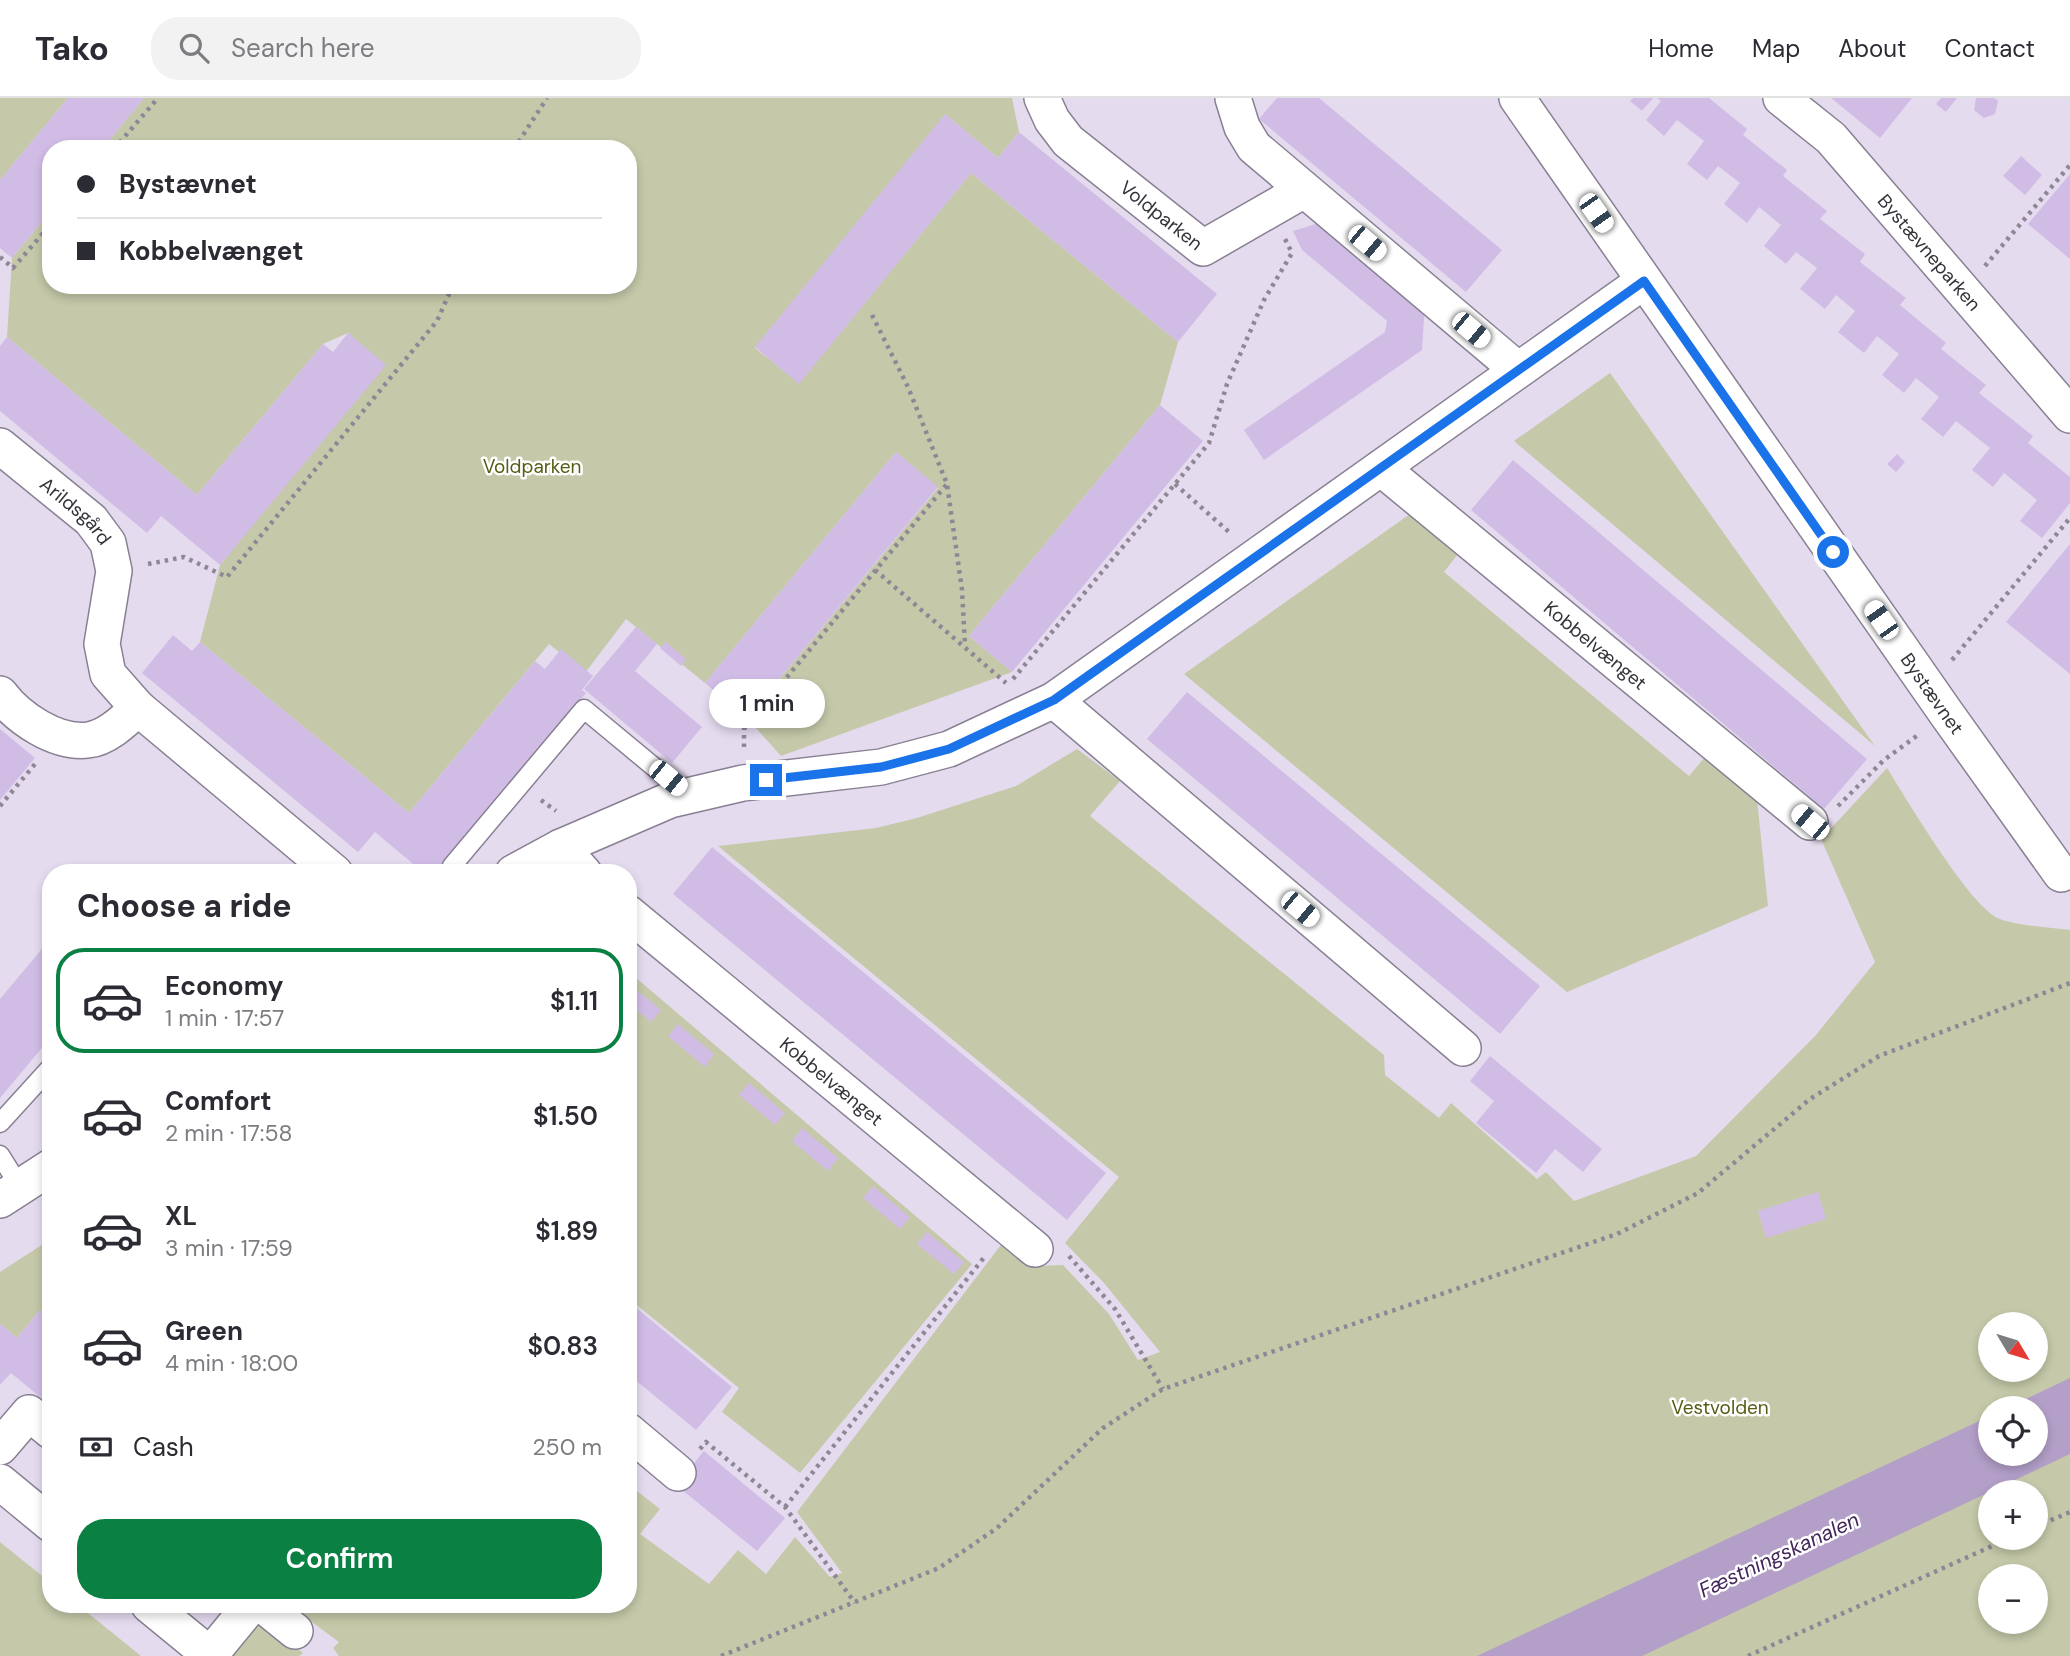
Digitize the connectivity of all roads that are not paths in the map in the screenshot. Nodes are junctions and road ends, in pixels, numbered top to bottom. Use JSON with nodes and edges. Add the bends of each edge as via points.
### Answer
{"nodes":[{"id":1,"x":1042,"y":98,"type":"edge"},
{"id":2,"x":1233,"y":98,"type":"edge"},
{"id":3,"x":1517,"y":98,"type":"edge"},
{"id":4,"x":1781,"y":98,"type":"edge"},
{"id":5,"x":1304,"y":190,"type":"junction"},
{"id":6,"x":1644,"y":281,"type":"junction"},
{"id":7,"x":1518,"y":370,"type":"junction"},
{"id":8,"x":2070,"y":415,"type":"edge"},
{"id":9,"x":0,"y":446,"type":"edge"},
{"id":10,"x":1381,"y":468,"type":"junction"},
{"id":11,"x":0,"y":694,"type":"edge"},
{"id":12,"x":1054,"y":700,"type":"junction"},
{"id":13,"x":138,"y":708,"type":"junction"},
{"id":14,"x":689,"y":796,"type":"junction"},
{"id":15,"x":1810,"y":822,"type":"road end"},
{"id":16,"x":561,"y":847,"type":"junction"},
{"id":17,"x":324,"y":864,"type":"edge"},
{"id":18,"x":454,"y":864,"type":"edge"},
{"id":19,"x":530,"y":864,"type":"edge"},
{"id":20,"x":576,"y":864,"type":"edge"},
{"id":21,"x":2061,"y":874,"type":"dead end"},
{"id":22,"x":637,"y":920,"type":"edge"},
{"id":23,"x":1463,"y":1048,"type":"dead end"},
{"id":24,"x":42,"y":1077,"type":"edge"},
{"id":25,"x":0,"y":1123,"type":"edge"},
{"id":26,"x":0,"y":1155,"type":"edge"},
{"id":27,"x":42,"y":1173,"type":"edge"},
{"id":28,"x":10,"y":1193,"type":"edge"},
{"id":29,"x":1035,"y":1249,"type":"road end"},
{"id":30,"x":42,"y":1424,"type":"edge"},
{"id":31,"x":637,"y":1439,"type":"edge"},
{"id":32,"x":0,"y":1447,"type":"edge"},
{"id":33,"x":678,"y":1473,"type":"road end"},
{"id":34,"x":0,"y":1482,"type":"edge"},
{"id":35,"x":42,"y":1517,"type":"edge"},
{"id":36,"x":159,"y":1613,"type":"edge"},
{"id":37,"x":244,"y":1613,"type":"edge"},
{"id":38,"x":273,"y":1613,"type":"edge"},
{"id":39,"x":295,"y":1631,"type":"dead end"}],
"edges":[{"from":1,"to":5,"type":"street","name":"Voldparken","via":[[1068,141],[1203,248]]},
{"from":2,"to":5,"type":"street","via":[[1254,147]]},
{"from":3,"to":6,"type":"street","name":"Bystævnet"},
{"from":4,"to":8,"type":"street","name":"Bystævneparken","via":[[1831,138]]},
{"from":5,"to":7,"type":"street"},
{"from":6,"to":7,"type":"street"},
{"from":6,"to":21,"type":"street","name":"Bystævnet"},
{"from":7,"to":10,"type":"street"},
{"from":9,"to":13,"type":"street","name":"Arildsgård","via":[[91,520],[108,543],[114,571],[102,644],[108,674]]},
{"from":10,"to":12,"type":"street"},
{"from":10,"to":15,"type":"street","name":"Kobbelvænget"},
{"from":11,"to":13,"type":"street","via":[[34,726],[58,736],[89,740],[116,727]]},
{"from":12,"to":14,"type":"street","via":[[949,749],[892,764],[743,783]]},
{"from":12,"to":23,"type":"street"},
{"from":13,"to":17,"type":"street","name":"Arildsgård"},
{"from":14,"to":16,"type":"street"},
{"from":14,"to":18,"type":"lane","via":[[584,709]]},
{"from":16,"to":19,"type":"street"},
{"from":16,"to":20,"type":"street"},
{"from":22,"to":29,"type":"street","name":"Kobbelvænget"},
{"from":24,"to":25,"type":"lane"},
{"from":26,"to":28,"type":"lane"},
{"from":27,"to":28,"type":"street"},
{"from":30,"to":32,"type":"street","via":[[29,1413]]},
{"from":31,"to":33,"type":"street"},
{"from":34,"to":35,"type":"street"},
{"from":36,"to":37,"type":"street","via":[[210,1655]]},
{"from":38,"to":39,"type":"street"}]}
